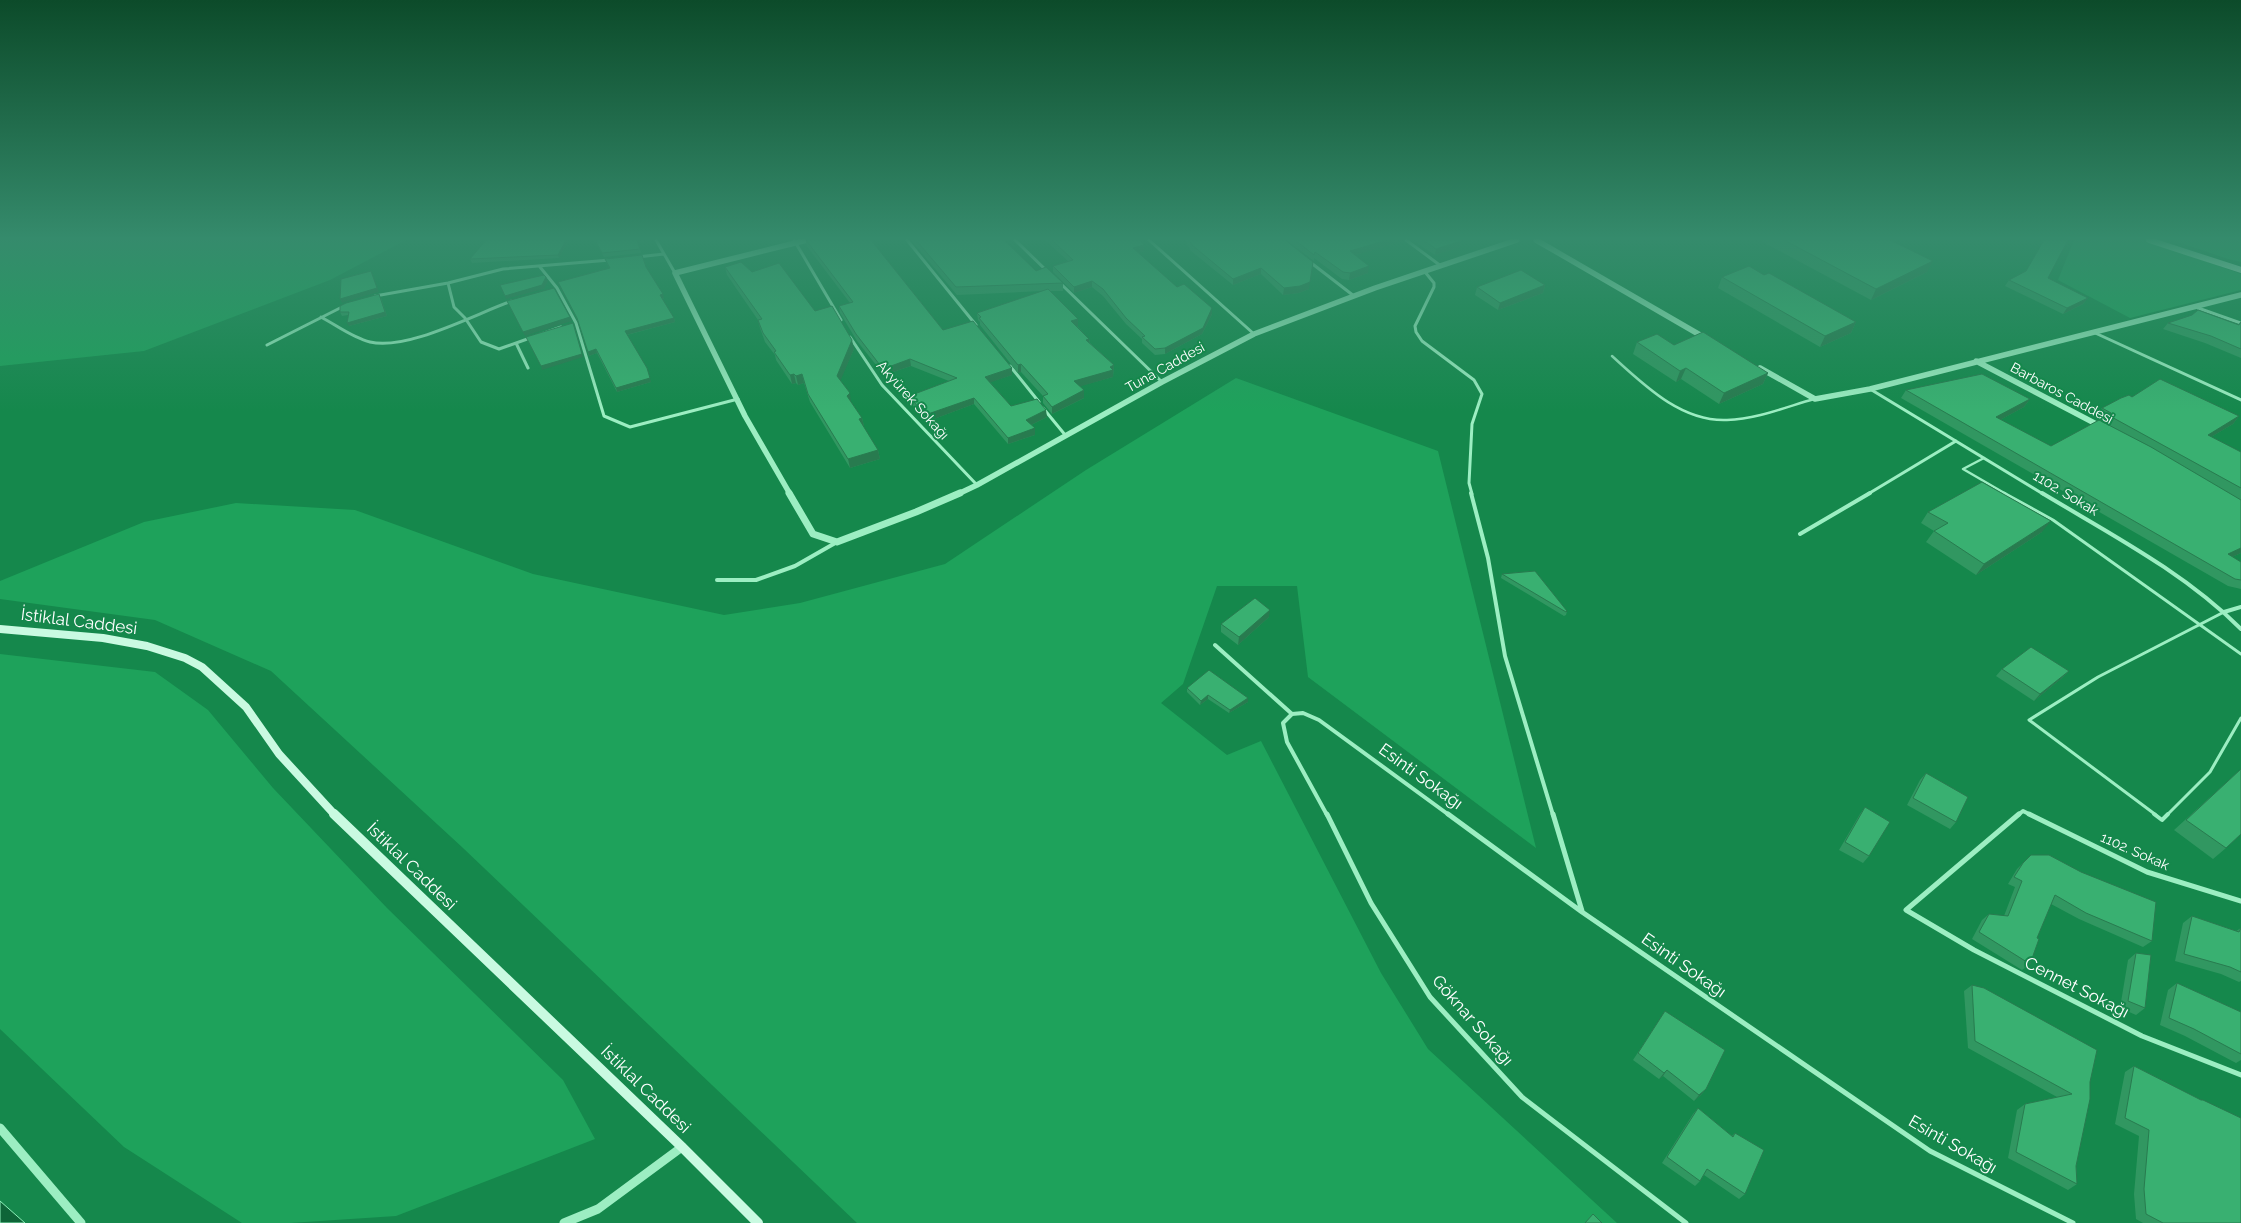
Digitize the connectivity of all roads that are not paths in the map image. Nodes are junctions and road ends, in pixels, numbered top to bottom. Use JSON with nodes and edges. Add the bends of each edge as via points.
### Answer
{"nodes":[{"id":1,"x":452,"y":297,"type":"edge"},
{"id":2,"x":562,"y":297,"type":"edge"},
{"id":3,"x":687,"y":297,"type":"edge"},
{"id":4,"x":828,"y":297,"type":"edge"},
{"id":5,"x":953,"y":297,"type":"edge"},
{"id":6,"x":1075,"y":297,"type":"edge"},
{"id":7,"x":1213,"y":297,"type":"edge"},
{"id":8,"x":1351,"y":297,"type":"edge"},
{"id":9,"x":1429,"y":297,"type":"edge"},
{"id":10,"x":1635,"y":297,"type":"edge"},
{"id":11,"x":2234,"y":297,"type":"edge"},
{"id":12,"x":520,"y":299,"type":"edge"},
{"id":13,"x":348,"y":304,"type":"edge"},
{"id":14,"x":2198,"y":308,"type":"junction"},
{"id":15,"x":320,"y":317,"type":"junction"},
{"id":16,"x":465,"y":318,"type":"junction"},
{"id":17,"x":842,"y":322,"type":"edge"},
{"id":18,"x":576,"y":323,"type":"junction"},
{"id":19,"x":2241,"y":323,"type":"edge"},
{"id":20,"x":981,"y":331,"type":"edge"},
{"id":21,"x":2093,"y":332,"type":"junction"},
{"id":22,"x":1254,"y":334,"type":"junction"},
{"id":23,"x":849,"y":335,"type":"edge"},
{"id":24,"x":516,"y":343,"type":"junction"},
{"id":25,"x":1715,"y":343,"type":"edge"},
{"id":26,"x":268,"y":345,"type":"dead end"},
{"id":27,"x":1612,"y":356,"type":"dead end"},
{"id":28,"x":1976,"y":361,"type":"junction"},
{"id":29,"x":1006,"y":362,"type":"edge"},
{"id":30,"x":1755,"y":366,"type":"edge"},
{"id":31,"x":528,"y":368,"type":"dead end"},
{"id":32,"x":1162,"y":382,"type":"junction"},
{"id":33,"x":1870,"y":389,"type":"junction"},
{"id":34,"x":738,"y":399,"type":"junction"},
{"id":35,"x":1815,"y":399,"type":"junction"},
{"id":36,"x":2241,"y":400,"type":"edge"},
{"id":37,"x":2108,"y":430,"type":"edge"},
{"id":38,"x":1066,"y":436,"type":"junction"},
{"id":39,"x":1956,"y":441,"type":"junction"},
{"id":40,"x":1984,"y":458,"type":"junction"},
{"id":41,"x":977,"y":485,"type":"junction"},
{"id":42,"x":1800,"y":534,"type":"dead end"},
{"id":43,"x":837,"y":542,"type":"junction"},
{"id":44,"x":717,"y":580,"type":"dead end"},
{"id":45,"x":2241,"y":607,"type":"edge"},
{"id":46,"x":2224,"y":612,"type":"junction"},
{"id":47,"x":2200,"y":626,"type":"junction"},
{"id":48,"x":0,"y":629,"type":"edge"},
{"id":49,"x":2241,"y":629,"type":"edge"},
{"id":50,"x":1215,"y":645,"type":"dead end"},
{"id":51,"x":2241,"y":654,"type":"edge"},
{"id":52,"x":1292,"y":714,"type":"junction"},
{"id":53,"x":2241,"y":718,"type":"edge"},
{"id":54,"x":2241,"y":901,"type":"edge"},
{"id":55,"x":1906,"y":910,"type":"joint"},
{"id":56,"x":1582,"y":912,"type":"junction"},
{"id":57,"x":2241,"y":1075,"type":"edge"},
{"id":58,"x":0,"y":1128,"type":"edge"},
{"id":59,"x":682,"y":1147,"type":"junction"},
{"id":60,"x":81,"y":1223,"type":"edge"},
{"id":61,"x":564,"y":1223,"type":"edge"},
{"id":62,"x":758,"y":1223,"type":"edge"},
{"id":63,"x":1686,"y":1223,"type":"edge"},
{"id":64,"x":2073,"y":1223,"type":"edge"}],
"edges":[{"from":1,"to":16,"type":"street","via":[[454,307]]},
{"from":2,"to":18,"type":"street"},
{"from":3,"to":34,"type":"street"},
{"from":4,"to":17,"type":"street"},
{"from":5,"to":20,"type":"street"},
{"from":6,"to":32,"type":"street"},
{"from":7,"to":22,"type":"street"},
{"from":8,"to":22,"type":"street","name":"Tuna Caddesi"},
{"from":9,"to":56,"type":"street","via":[[1415,326],[1416,332],[1422,340],[1474,380],[1482,394],[1472,424],[1469,483],[1488,558],[1505,656]]},
{"from":10,"to":25,"type":"street"},
{"from":11,"to":14,"type":"street"},
{"from":12,"to":16,"type":"street","via":[[490,307]]},
{"from":13,"to":15,"type":"street"},
{"from":14,"to":19,"type":"street"},
{"from":14,"to":21,"type":"street"},
{"from":15,"to":16,"type":"street","via":[[371,343],[390,342],[431,333]]},
{"from":15,"to":26,"type":"street"},
{"from":16,"to":24,"type":"street","via":[[480,342],[499,349]]},
{"from":18,"to":24,"type":"street","via":[[548,330]]},
{"from":18,"to":34,"type":"street","via":[[604,416],[630,427]]},
{"from":21,"to":28,"type":"street"},
{"from":21,"to":36,"type":"street"},
{"from":22,"to":32,"type":"street","name":"Tuna Caddesi"},
{"from":23,"to":41,"type":"street","name":"Akyürek Sokağı","via":[[882,385]]},
{"from":24,"to":31,"type":"street"},
{"from":27,"to":35,"type":"lane","via":[[1664,399],[1704,418],[1734,419]]},
{"from":28,"to":33,"type":"street"},
{"from":28,"to":37,"type":"street","name":"Barbaros Caddesi"},
{"from":29,"to":38,"type":"street"},
{"from":30,"to":35,"type":"street"},
{"from":32,"to":38,"type":"street","name":"Tuna Caddesi"},
{"from":33,"to":35,"type":"street"},
{"from":33,"to":39,"type":"street","name":"1102. Sokak"},
{"from":34,"to":43,"type":"street","via":[[745,416],[813,534]]},
{"from":38,"to":41,"type":"street","name":"Tuna Caddesi"},
{"from":39,"to":40,"type":"street","name":"1102. Sokak"},
{"from":39,"to":42,"type":"street"},
{"from":40,"to":46,"type":"street","name":"1102. Sokak","via":[[2150,558]]},
{"from":40,"to":47,"type":"lane","via":[[1963,469],[2053,520]]},
{"from":41,"to":43,"type":"street","name":"Tuna Caddesi","via":[[916,512]]},
{"from":43,"to":44,"type":"street","via":[[795,566],[756,580]]},
{"from":45,"to":46,"type":"street"},
{"from":46,"to":47,"type":"lane"},
{"from":46,"to":49,"type":"street","name":"1102. Sokak"},
{"from":47,"to":51,"type":"lane"},
{"from":47,"to":53,"type":"lane","via":[[2098,677],[2029,720],[2162,820],[2210,772]]},
{"from":48,"to":59,"type":"main road","name":"İstiklal Caddesi","via":[[103,638],[148,646],[185,658],[216,678],[246,707],[279,754],[323,804]]},
{"from":50,"to":52,"type":"street"},
{"from":52,"to":56,"type":"street","name":"Esinti Sokağı","via":[[1303,713],[1319,720]]},
{"from":52,"to":63,"type":"street","name":"Göknar Sokağı","via":[[1284,723],[1287,742],[1315,791],[1371,903],[1430,997],[1522,1097]]},
{"from":54,"to":55,"type":"street","name":"1102. Sokak","via":[[2147,872],[2023,811]]},
{"from":55,"to":57,"type":"street","name":"Cennet Sokağı","via":[[1974,950],[2142,1036]]},
{"from":56,"to":64,"type":"street","name":"Esinti Sokağı","via":[[1930,1151]]},
{"from":58,"to":60,"type":"street"},
{"from":59,"to":61,"type":"street","via":[[598,1209]]},
{"from":59,"to":62,"type":"main road","name":"İstiklal Caddesi"}]}
